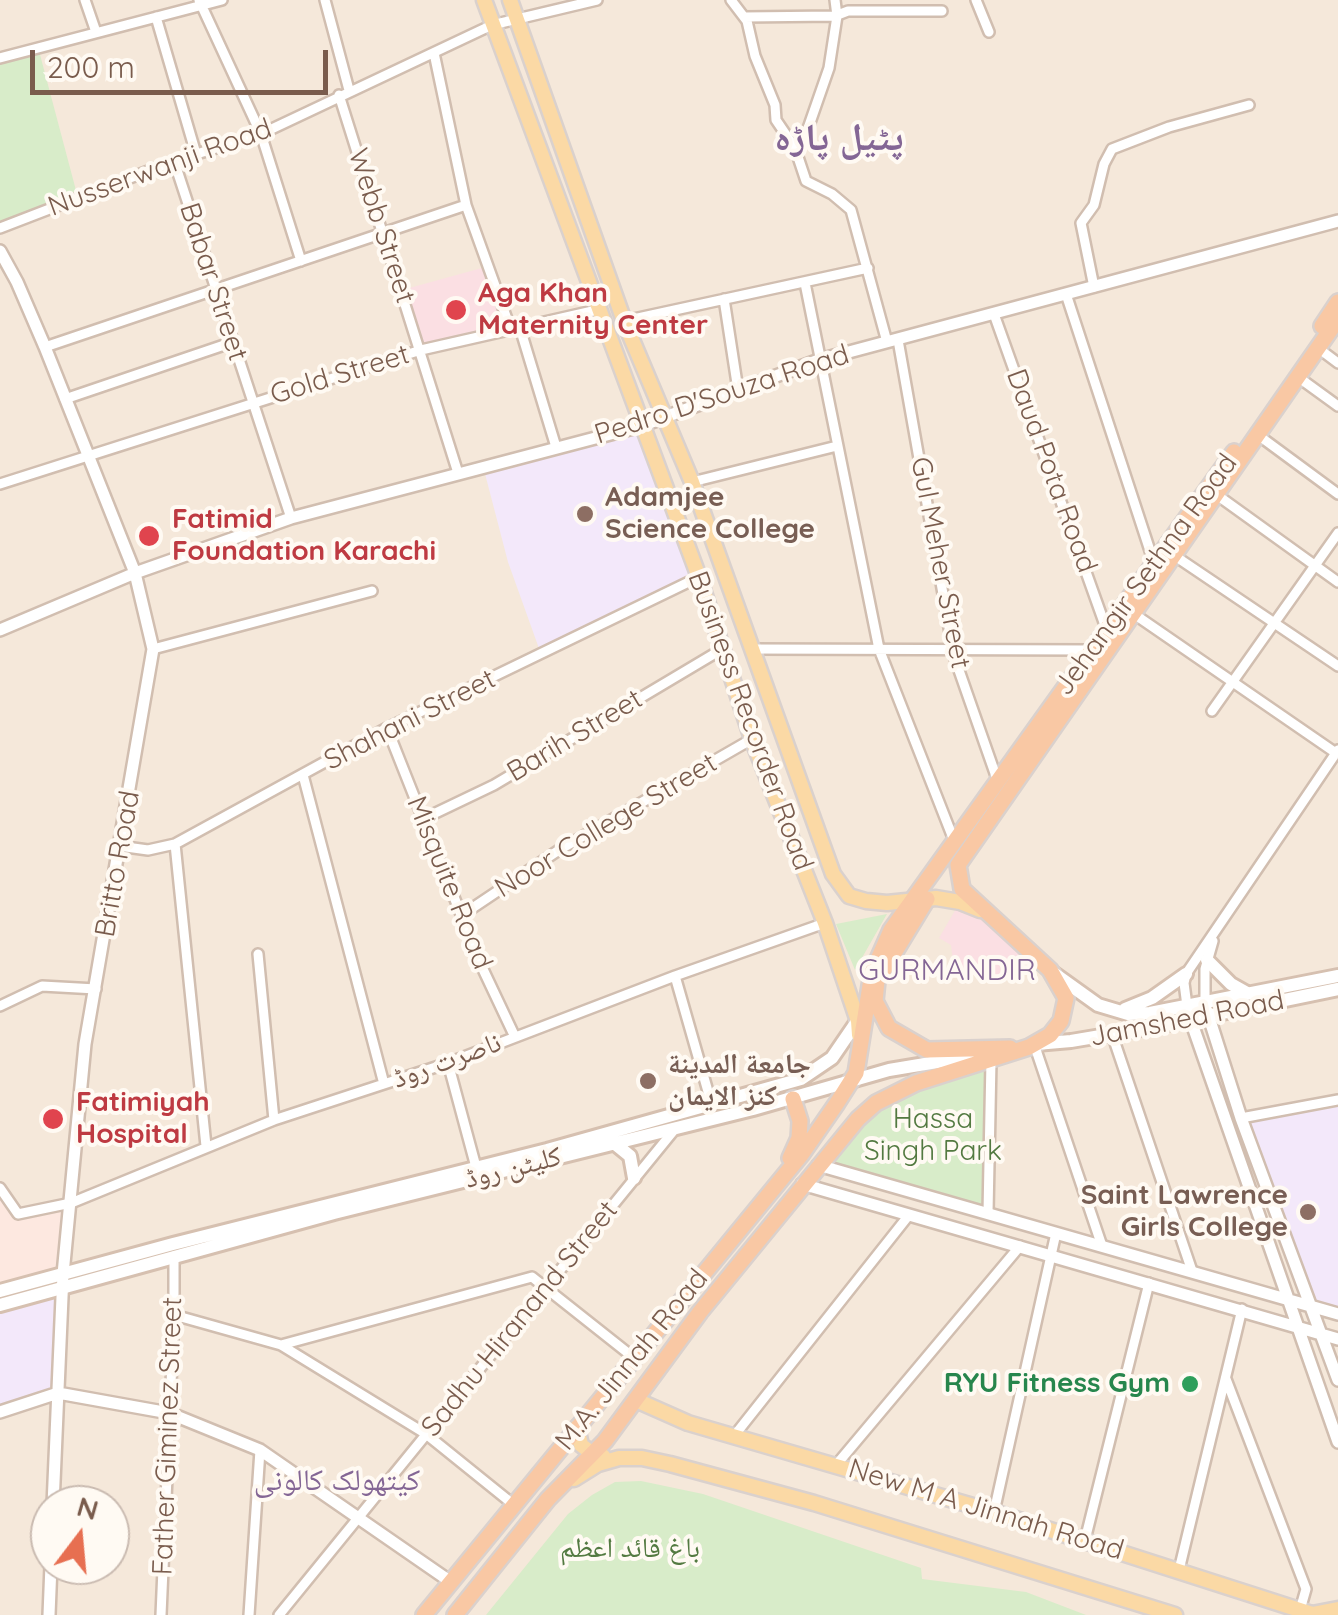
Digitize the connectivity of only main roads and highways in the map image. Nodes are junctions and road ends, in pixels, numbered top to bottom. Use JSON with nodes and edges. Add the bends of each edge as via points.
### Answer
{"nodes":[{"id":1,"x":484,"y":0,"type":"edge"},
{"id":2,"x":510,"y":0,"type":"edge"},
{"id":3,"x":1338,"y":302,"type":"edge"},
{"id":4,"x":1338,"y":319,"type":"edge"},
{"id":5,"x":957,"y":847,"type":"junction"},
{"id":6,"x":920,"y":899,"type":"junction"},
{"id":7,"x":991,"y":917,"type":"junction"},
{"id":8,"x":887,"y":950,"type":"junction"},
{"id":9,"x":1207,"y":960,"type":"road end"},
{"id":10,"x":1050,"y":970,"type":"junction"},
{"id":11,"x":1186,"y":974,"type":"road end"},
{"id":12,"x":1338,"y":976,"type":"edge"},
{"id":13,"x":1338,"y":989,"type":"edge"},
{"id":14,"x":1248,"y":994,"type":"junction"},
{"id":15,"x":868,"y":1002,"type":"junction"},
{"id":16,"x":1206,"y":1009,"type":"junction"},
{"id":17,"x":1113,"y":1012,"type":"junction"},
{"id":18,"x":1188,"y":1012,"type":"junction"},
{"id":19,"x":858,"y":1021,"type":"junction"},
{"id":20,"x":1032,"y":1045,"type":"junction"},
{"id":21,"x":860,"y":1050,"type":"junction"},
{"id":22,"x":850,"y":1084,"type":"junction"},
{"id":23,"x":792,"y":1099,"type":"junction"},
{"id":24,"x":676,"y":1120,"type":"junction"},
{"id":25,"x":614,"y":1143,"type":"junction"},
{"id":26,"x":634,"y":1178,"type":"road end"},
{"id":27,"x":780,"y":1180,"type":"junction"},
{"id":28,"x":63,"y":1281,"type":"junction"},
{"id":29,"x":0,"y":1291,"type":"edge"},
{"id":30,"x":0,"y":1305,"type":"edge"},
{"id":31,"x":636,"y":1400,"type":"junction"},
{"id":32,"x":577,"y":1427,"type":"junction"},
{"id":33,"x":587,"y":1450,"type":"junction"},
{"id":34,"x":619,"y":1458,"type":"junction"},
{"id":35,"x":552,"y":1494,"type":"junction"},
{"id":36,"x":1338,"y":1608,"type":"edge"},
{"id":37,"x":424,"y":1615,"type":"edge"},
{"id":38,"x":454,"y":1615,"type":"edge"},
{"id":39,"x":1176,"y":1615,"type":"edge"}],
"edges":[{"from":1,"to":19,"type":"main road","name":"Business Recorder Road"},
{"from":2,"to":6,"type":"main road","name":"Business Recorder Road","via":[[624,322],[692,482],[842,890],[866,902]]},
{"from":3,"to":5,"type":"highway","name":"Jehangir Sethna Road"},
{"from":4,"to":5,"type":"highway","name":"Jehangir Sethna Road","via":[[1134,614]]},
{"from":5,"to":6,"type":"highway"},
{"from":5,"to":7,"type":"highway","via":[[962,890]]},
{"from":6,"to":7,"type":"main road","name":"Business Recorder Road","via":[[954,900]]},
{"from":6,"to":8,"type":"highway"},
{"from":7,"to":10,"type":"highway"},
{"from":8,"to":15,"type":"highway","name":"M.A. Jinnah Road","via":[[872,973]]},
{"from":8,"to":20,"type":"highway","via":[[876,1001],[889,1028],[905,1040],[926,1050]]},
{"from":9,"to":14,"type":"main road"},
{"from":10,"to":17,"type":"main road","name":"Jamshed Road"},
{"from":10,"to":20,"type":"highway","via":[[1066,1010],[1062,1022]]},
{"from":11,"to":17,"type":"main road","via":[[1152,998]]},
{"from":12,"to":14,"type":"main road","name":"Jamshed Road"},
{"from":13,"to":16,"type":"main road","name":"Jamshed Road"},
{"from":14,"to":16,"type":"main road","name":"Jamshed Road"},
{"from":15,"to":19,"type":"main road","name":"کلیٹن روڈ"},
{"from":15,"to":21,"type":"highway","name":"M.A. Jinnah Road"},
{"from":16,"to":18,"type":"main road","name":"Jamshed Road"},
{"from":17,"to":18,"type":"main road","name":"Jamshed Road"},
{"from":18,"to":20,"type":"main road","name":"Jamshed Road","via":[[1112,1034]]},
{"from":19,"to":21,"type":"main road","name":"Business Recorder Road"},
{"from":19,"to":24,"type":"main road","name":"کلیٹن روڈ","via":[[832,1058],[801,1079],[711,1102]]},
{"from":20,"to":22,"type":"main road","name":"کلیٹن روڈ","via":[[889,1070]]},
{"from":20,"to":31,"type":"highway","name":"M.A. Jinnah Road","via":[[876,1103],[802,1184]]},
{"from":21,"to":22,"type":"highway","name":"M.A. Jinnah Road"},
{"from":22,"to":23,"type":"main road","name":"کلیٹن روڈ"},
{"from":22,"to":27,"type":"highway","name":"M.A. Jinnah Road"},
{"from":23,"to":24,"type":"main road","name":"کلیٹن روڈ"},
{"from":23,"to":27,"type":"highway","via":[[799,1138]]},
{"from":24,"to":25,"type":"main road","name":"کلیٹن روڈ"},
{"from":24,"to":28,"type":"main road","name":"کلیٹن روڈ","via":[[476,1167]]},
{"from":25,"to":26,"type":"main road","via":[[630,1156]]},
{"from":25,"to":28,"type":"main road","name":"کلیٹن روڈ"},
{"from":27,"to":32,"type":"highway","name":"M.A. Jinnah Road"},
{"from":28,"to":29,"type":"main road","name":"کلیٹن روڈ"},
{"from":28,"to":30,"type":"main road","name":"کلیٹن روڈ"},
{"from":31,"to":33,"type":"highway","name":"M.A. Jinnah Road"},
{"from":31,"to":36,"type":"main road","name":"New M A Jinnah Road","via":[[667,1416],[1312,1614]]},
{"from":32,"to":33,"type":"main road"},
{"from":32,"to":37,"type":"highway","name":"M.A. Jinnah Road"},
{"from":33,"to":34,"type":"main road","name":"New M A Jinnah Road"},
{"from":33,"to":35,"type":"highway","name":"M.A. Jinnah Road"},
{"from":34,"to":35,"type":"main road"},
{"from":34,"to":39,"type":"main road","name":"New M A Jinnah Road","via":[[715,1474]]},
{"from":35,"to":38,"type":"highway","name":"M.A. Jinnah Road"}]}
